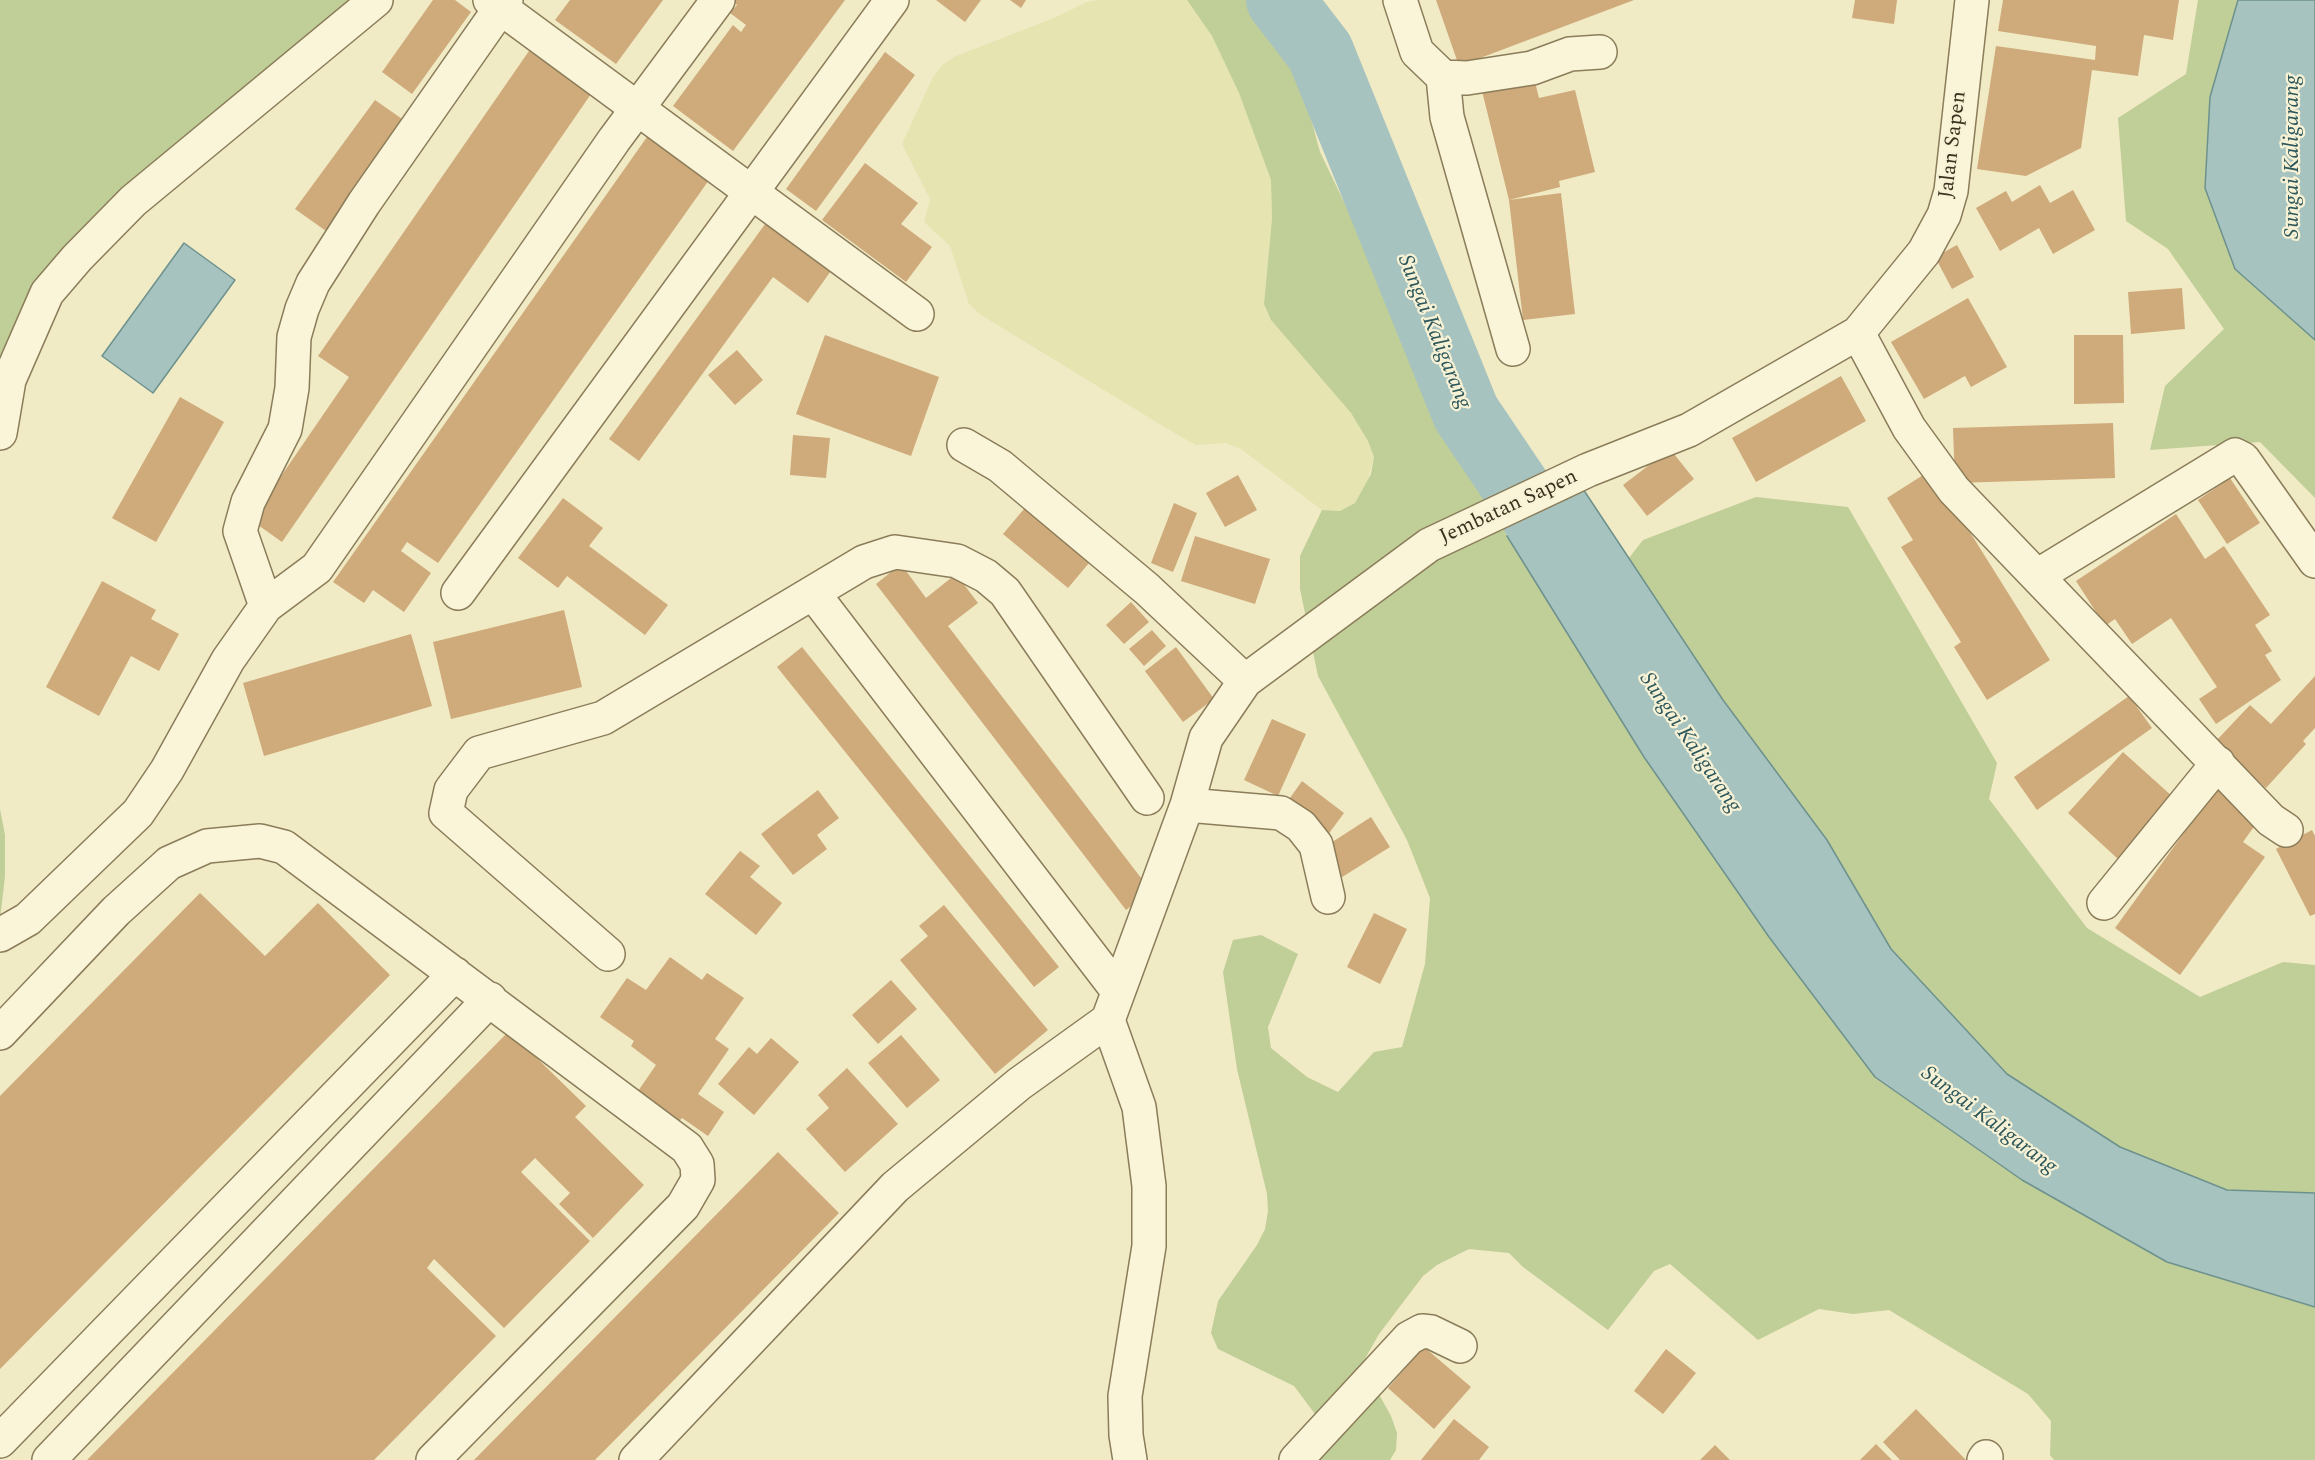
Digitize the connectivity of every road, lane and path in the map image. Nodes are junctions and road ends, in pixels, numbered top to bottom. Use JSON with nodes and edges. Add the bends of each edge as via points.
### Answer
{"nodes":[{"id":1,"x":376,"y":0,"type":"edge"},
{"id":2,"x":718,"y":0,"type":"edge"},
{"id":3,"x":892,"y":0,"type":"edge"},
{"id":4,"x":1400,"y":0,"type":"edge"},
{"id":5,"x":1972,"y":0,"type":"edge"},
{"id":6,"x":499,"y":3,"type":"edge"},
{"id":7,"x":1600,"y":52,"type":"dead end"},
{"id":8,"x":1443,"y":76,"type":"junction"},
{"id":9,"x":637,"y":110,"type":"junction"},
{"id":10,"x":751,"y":192,"type":"junction"},
{"id":11,"x":917,"y":314,"type":"dead end"},
{"id":12,"x":1858,"y":333,"type":"junction"},
{"id":13,"x":1514,"y":349,"type":"dead end"},
{"id":14,"x":0,"y":433,"type":"edge"},
{"id":15,"x":963,"y":445,"type":"dead end"},
{"id":16,"x":2315,"y":561,"type":"edge"},
{"id":17,"x":2037,"y":576,"type":"junction"},
{"id":18,"x":458,"y":593,"type":"dead end"},
{"id":19,"x":813,"y":594,"type":"junction"},
{"id":20,"x":266,"y":606,"type":"junction"},
{"id":21,"x":1245,"y":681,"type":"junction"},
{"id":22,"x":2218,"y":763,"type":"junction"},
{"id":23,"x":1148,"y":798,"type":"dead end"},
{"id":24,"x":1186,"y":805,"type":"junction"},
{"id":25,"x":2286,"y":830,"type":"dead end"},
{"id":26,"x":1328,"y":897,"type":"dead end"},
{"id":27,"x":2104,"y":903,"type":"dead end"},
{"id":28,"x":0,"y":935,"type":"edge"},
{"id":29,"x":608,"y":954,"type":"dead end"},
{"id":30,"x":455,"y":974,"type":"junction"},
{"id":31,"x":490,"y":999,"type":"junction"},
{"id":32,"x":1113,"y":1005,"type":"junction"},
{"id":33,"x":0,"y":1033,"type":"edge"},
{"id":34,"x":194,"y":1242,"type":"junction"},
{"id":35,"x":222,"y":1276,"type":"junction"},
{"id":36,"x":1460,"y":1346,"type":"dead end"},
{"id":37,"x":0,"y":1442,"type":"edge"},
{"id":38,"x":49,"y":1460,"type":"edge"},
{"id":39,"x":433,"y":1460,"type":"edge"},
{"id":40,"x":636,"y":1460,"type":"edge"},
{"id":41,"x":1130,"y":1460,"type":"edge"},
{"id":42,"x":1296,"y":1460,"type":"edge"}],
"edges":[{"from":1,"to":14,"type":"street","via":[[133,201],[77,258],[47,293],[9,380]]},
{"from":2,"to":9,"type":"street"},
{"from":3,"to":10,"type":"street"},
{"from":4,"to":8,"type":"street","via":[[1417,51]]},
{"from":5,"to":12,"type":"street","name":"Jalan Sapen","via":[[1951,191],[1944,215],[1924,252]]},
{"from":6,"to":9,"type":"street"},
{"from":6,"to":20,"type":"street","via":[[364,203],[302,309],[294,337],[285,429],[248,502],[240,531]]},
{"from":7,"to":8,"type":"street","via":[[1570,54],[1532,68],[1467,78]]},
{"from":8,"to":13,"type":"street","via":[[1447,117]]},
{"from":9,"to":10,"type":"street"},
{"from":9,"to":20,"type":"street","via":[[316,568]]},
{"from":10,"to":11,"type":"street"},
{"from":10,"to":18,"type":"street"},
{"from":12,"to":17,"type":"street","via":[[1909,428],[1954,490]]},
{"from":12,"to":21,"type":"street","name":"Jembatan Sapen","via":[[1689,430],[1588,470],[1429,545]]},
{"from":15,"to":21,"type":"street","via":[[1000,466],[1138,581]]},
{"from":16,"to":17,"type":"street","via":[[2243,459],[2235,454]]},
{"from":17,"to":22,"type":"street"},
{"from":19,"to":23,"type":"street","via":[[864,562],[895,552],[957,561],[986,576],[1005,592]]},
{"from":19,"to":29,"type":"street","via":[[603,718],[479,753],[451,790],[446,813]]},
{"from":19,"to":32,"type":"street"},
{"from":20,"to":28,"type":"street","via":[[228,660],[167,770],[138,813],[28,919]]},
{"from":21,"to":24,"type":"street","name":"Jembatan Sapen","via":[[1206,738]]},
{"from":22,"to":25,"type":"street","via":[[2271,820]]},
{"from":22,"to":27,"type":"street"},
{"from":24,"to":26,"type":"street","via":[[1281,813],[1301,826],[1316,845]]},
{"from":24,"to":32,"type":"street","name":"Jembatan Sapen"},
{"from":30,"to":31,"type":"street"},
{"from":30,"to":33,"type":"street","via":[[284,847],[260,841],[207,846],[169,863],[123,904]]},
{"from":30,"to":34,"type":"street"},
{"from":31,"to":35,"type":"street"},
{"from":31,"to":39,"type":"street","via":[[687,1148],[696,1164],[698,1180],[683,1206]]},
{"from":32,"to":40,"type":"street","via":[[895,1188]]},
{"from":32,"to":41,"type":"street","via":[[1139,1107],[1149,1186],[1149,1246],[1125,1396]]},
{"from":34,"to":35,"type":"street"},
{"from":34,"to":37,"type":"street"},
{"from":35,"to":38,"type":"street"},
{"from":36,"to":42,"type":"street","via":[[1431,1332],[1422,1331],[1409,1338]]}]}
